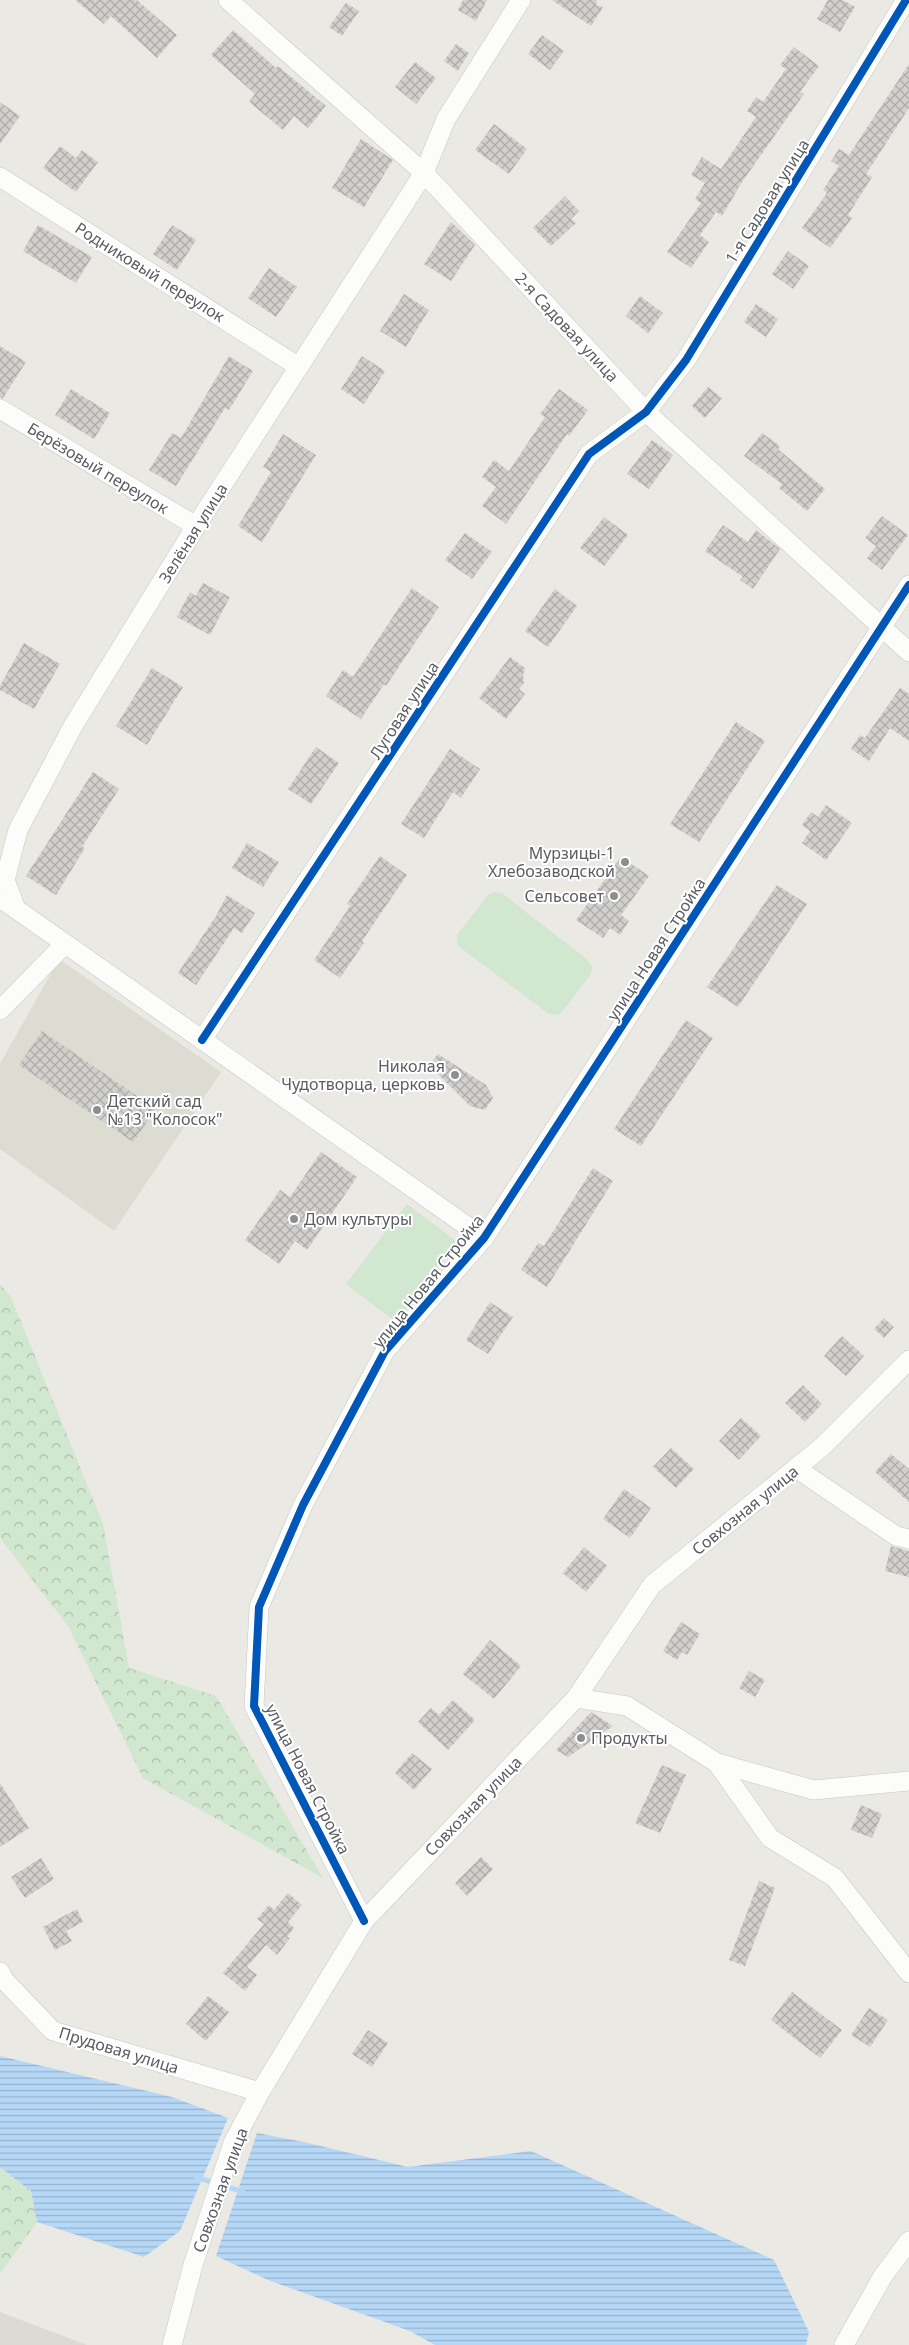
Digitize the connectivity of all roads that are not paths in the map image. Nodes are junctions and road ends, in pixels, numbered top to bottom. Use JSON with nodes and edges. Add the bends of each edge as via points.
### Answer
{"nodes":[{"id":1,"x":228,"y":0,"type":"edge"},
{"id":2,"x":521,"y":0,"type":"edge"},
{"id":3,"x":906,"y":0,"type":"edge"},
{"id":4,"x":424,"y":173,"type":"junction"},
{"id":5,"x":0,"y":177,"type":"edge"},
{"id":6,"x":299,"y":367,"type":"junction"},
{"id":7,"x":0,"y":409,"type":"edge"},
{"id":8,"x":646,"y":412,"type":"junction"},
{"id":9,"x":196,"y":526,"type":"junction"},
{"id":10,"x":909,"y":585,"type":"edge"},
{"id":11,"x":883,"y":628,"type":"junction"},
{"id":12,"x":909,"y":652,"type":"edge"},
{"id":13,"x":0,"y":898,"type":"edge"},
{"id":14,"x":16,"y":909,"type":"junction"},
{"id":15,"x":65,"y":944,"type":"junction"},
{"id":16,"x":0,"y":1010,"type":"edge"},
{"id":17,"x":202,"y":1040,"type":"junction"},
{"id":18,"x":484,"y":1238,"type":"junction"},
{"id":19,"x":909,"y":1360,"type":"edge"},
{"id":20,"x":796,"y":1468,"type":"junction"},
{"id":21,"x":909,"y":1539,"type":"edge"},
{"id":22,"x":576,"y":1698,"type":"junction"},
{"id":23,"x":717,"y":1763,"type":"junction"},
{"id":24,"x":909,"y":1781,"type":"edge"},
{"id":25,"x":364,"y":1921,"type":"junction"},
{"id":26,"x":0,"y":1972,"type":"edge"},
{"id":27,"x":909,"y":1973,"type":"edge"},
{"id":28,"x":260,"y":2092,"type":"junction"},
{"id":29,"x":909,"y":2241,"type":"edge"},
{"id":30,"x":172,"y":2345,"type":"edge"},
{"id":31,"x":844,"y":2345,"type":"edge"}],
"edges":[{"from":1,"to":4,"type":"street","name":"2-я Садовая улица"},
{"from":2,"to":4,"type":"street","name":"Зелёная улица","via":[[446,119]]},
{"from":3,"to":8,"type":"street","name":"1-я Садовая улица","via":[[686,360]]},
{"from":4,"to":6,"type":"street","name":"Зелёная улица"},
{"from":4,"to":8,"type":"street","name":"2-я Садовая улица"},
{"from":5,"to":6,"type":"street","name":"Родниковый переулок"},
{"from":6,"to":9,"type":"street","name":"Зелёная улица"},
{"from":7,"to":9,"type":"street","name":"Берёзовый переулок"},
{"from":8,"to":11,"type":"street","name":"2-я Садовая улица"},
{"from":8,"to":17,"type":"street","name":"Луговая улица","via":[[589,454]]},
{"from":9,"to":14,"type":"street","name":"Зелёная улица","via":[[73,726],[18,830],[5,880]]},
{"from":10,"to":11,"type":"street","name":"улица Новая Стройка"},
{"from":11,"to":12,"type":"street","name":"2-я Садовая улица"},
{"from":11,"to":18,"type":"street","name":"улица Новая Стройка"},
{"from":13,"to":14,"type":"street","name":"улица Новая Стройка"},
{"from":14,"to":15,"type":"street","name":"улица Новая Стройка"},
{"from":15,"to":16,"type":"street"},
{"from":15,"to":17,"type":"street","name":"улица Новая Стройка"},
{"from":17,"to":18,"type":"street","name":"улица Новая Стройка"},
{"from":18,"to":25,"type":"street","name":"улица Новая Стройка","via":[[386,1351],[303,1505],[259,1607],[254,1706]]},
{"from":19,"to":20,"type":"street","name":"Совхозная улица","via":[[822,1447]]},
{"from":20,"to":21,"type":"street","via":[[896,1536]]},
{"from":20,"to":22,"type":"street","name":"Совхозная улица","via":[[652,1585]]},
{"from":22,"to":23,"type":"street","via":[[627,1706]]},
{"from":22,"to":25,"type":"street","name":"Совхозная улица"},
{"from":23,"to":24,"type":"street","via":[[814,1790]]},
{"from":23,"to":27,"type":"street","via":[[770,1838],[835,1878]]},
{"from":25,"to":28,"type":"street","name":"Совхозная улица"},
{"from":26,"to":28,"type":"street","name":"Прудовая улица","via":[[53,2031]]},
{"from":28,"to":30,"type":"street","name":"Совхозная улица","via":[[233,2143],[192,2265]]},
{"from":29,"to":31,"type":"street","via":[[883,2276]]}]}
